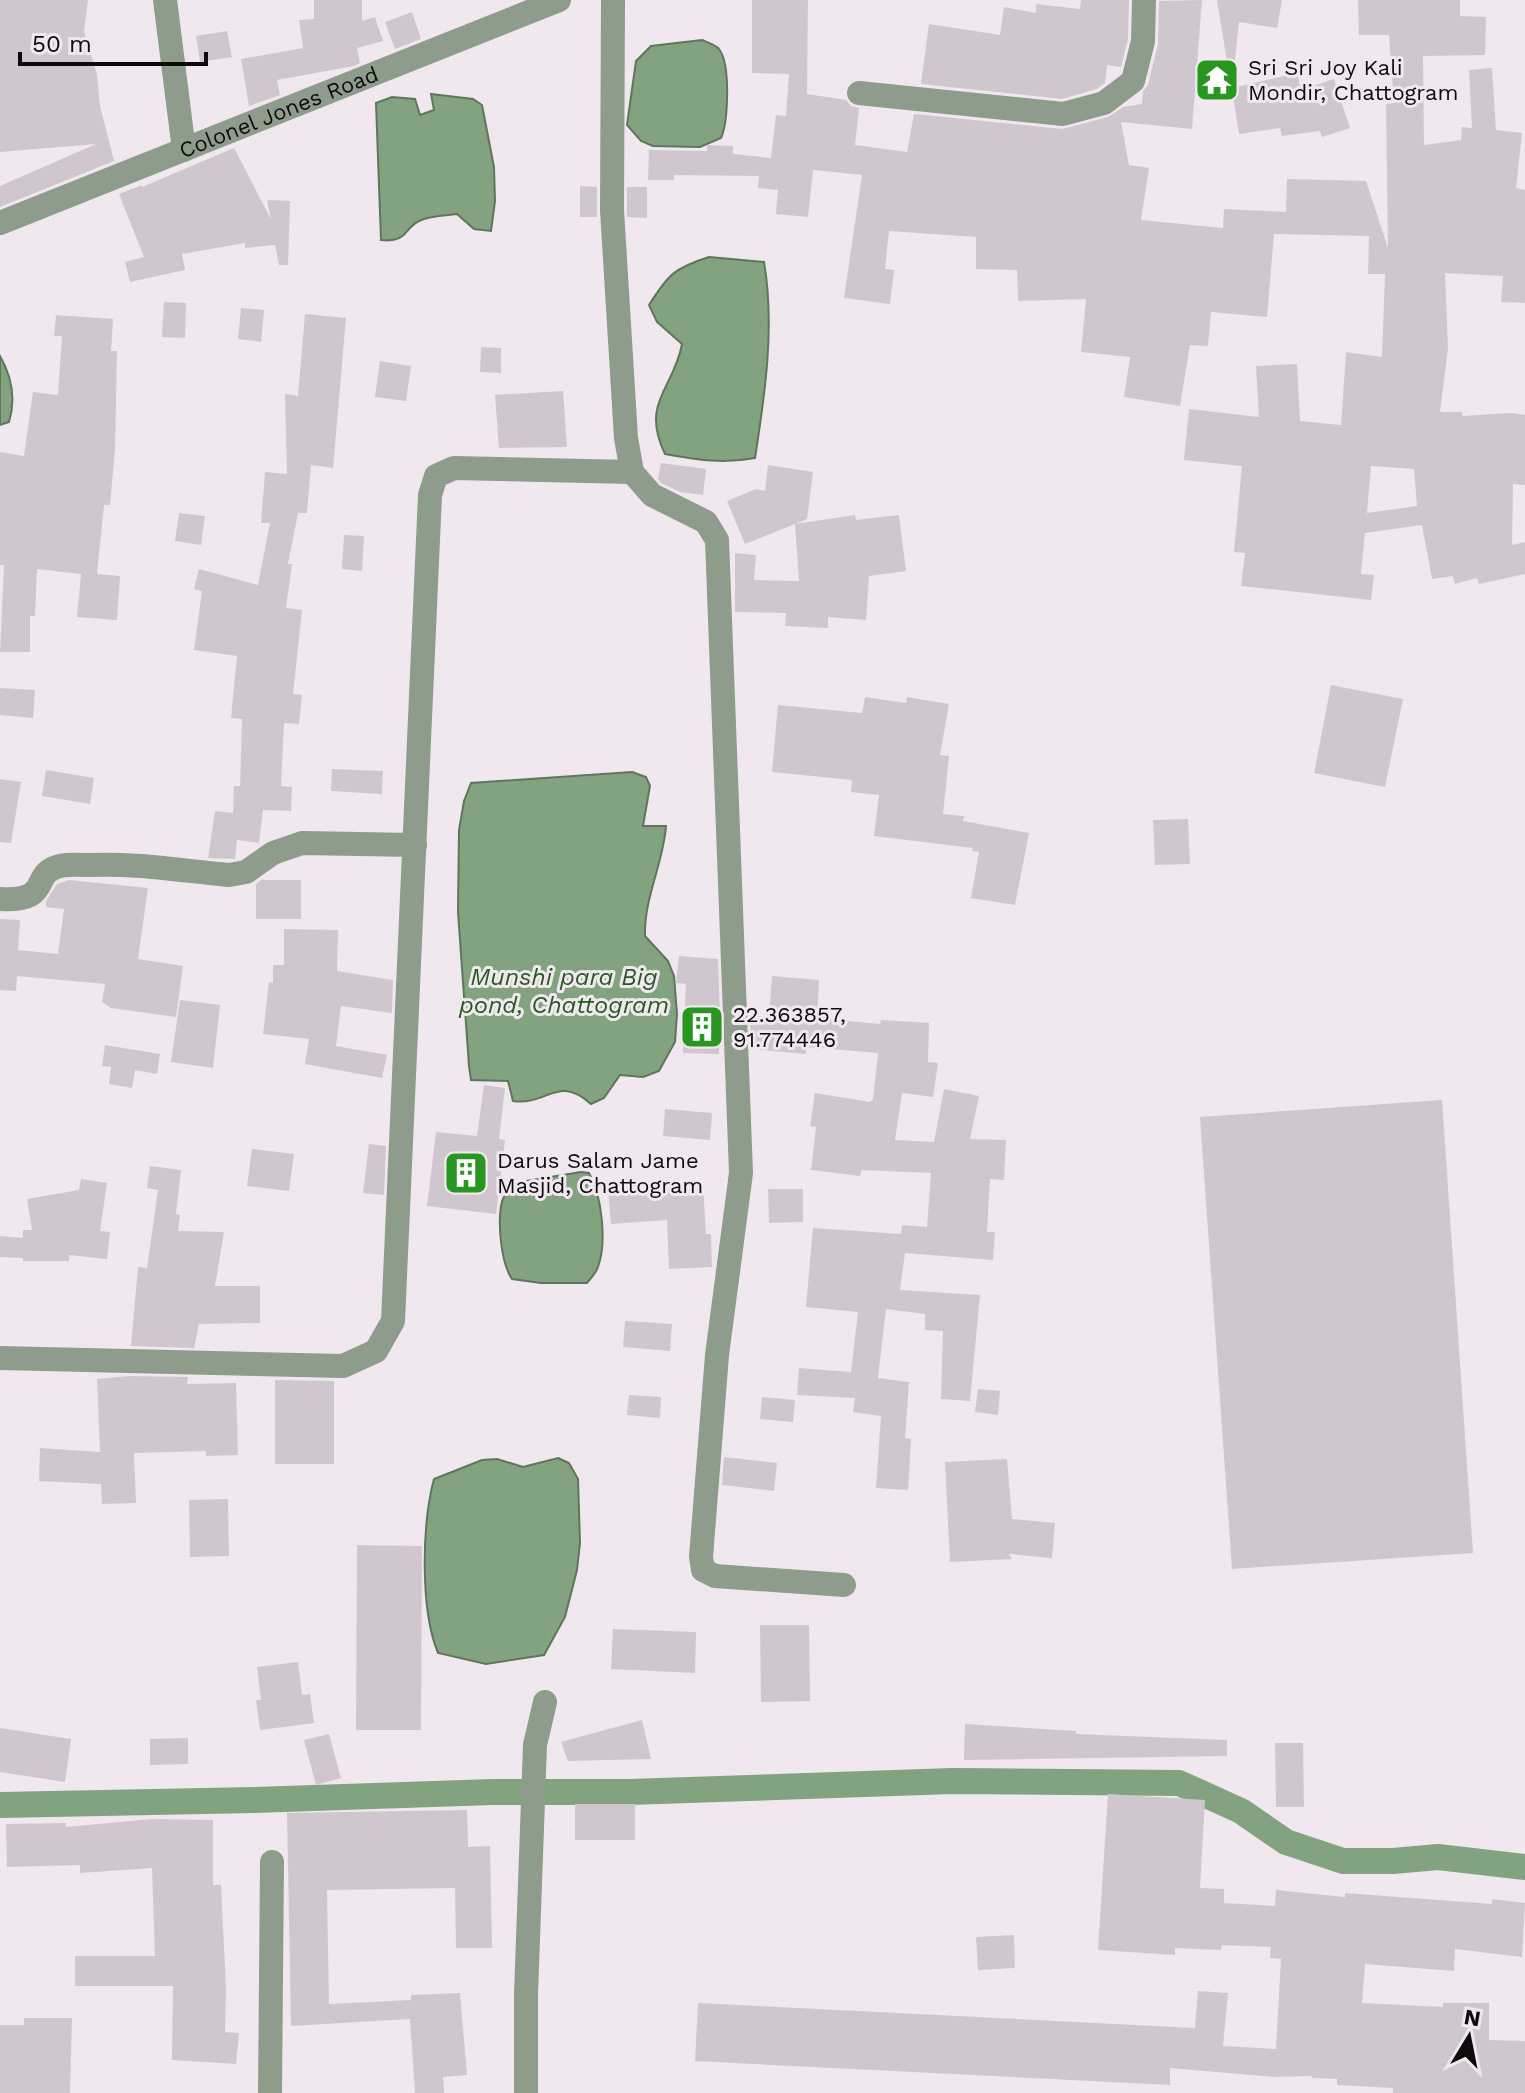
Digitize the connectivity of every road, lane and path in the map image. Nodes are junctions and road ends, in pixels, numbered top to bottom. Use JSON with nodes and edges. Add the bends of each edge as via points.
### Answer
{"nodes":[{"id":1,"x":165,"y":0,"type":"edge"},
{"id":2,"x":559,"y":0,"type":"edge"},
{"id":3,"x":613,"y":0,"type":"edge"},
{"id":4,"x":1144,"y":0,"type":"edge"},
{"id":5,"x":859,"y":93,"type":"dead end"},
{"id":6,"x":184,"y":150,"type":"junction"},
{"id":7,"x":0,"y":223,"type":"edge"},
{"id":8,"x":632,"y":472,"type":"junction"},
{"id":9,"x":415,"y":845,"type":"junction"},
{"id":10,"x":0,"y":899,"type":"edge"},
{"id":11,"x":0,"y":1358,"type":"edge"},
{"id":12,"x":844,"y":1585,"type":"dead end"},
{"id":13,"x":545,"y":1702,"type":"dead end"},
{"id":14,"x":272,"y":1862,"type":"dead end"},
{"id":15,"x":270,"y":2093,"type":"edge"},
{"id":16,"x":526,"y":2093,"type":"edge"}],
"edges":[{"from":1,"to":6,"type":"street"},
{"from":2,"to":6,"type":"street","name":"Colonel Jones Road"},
{"from":3,"to":8,"type":"street","via":[[612,210]]},
{"from":4,"to":5,"type":"street","via":[[1143,41],[1133,81],[1104,103],[1063,114]]},
{"from":6,"to":7,"type":"street","name":"Colonel Jones Road"},
{"from":8,"to":9,"type":"street","via":[[454,468],[436,476],[430,495]]},
{"from":8,"to":12,"type":"street","via":[[652,495],[706,522],[717,540],[741,1173],[717,1355],[703,1570],[715,1576]]},
{"from":9,"to":10,"type":"street","via":[[302,843],[273,853],[246,872],[229,875],[117,864],[58,866],[22,901]]},
{"from":9,"to":11,"type":"street","via":[[393,1321],[376,1351],[343,1366]]},
{"from":13,"to":16,"type":"street","via":[[535,1745]]},
{"from":14,"to":15,"type":"street"}]}
